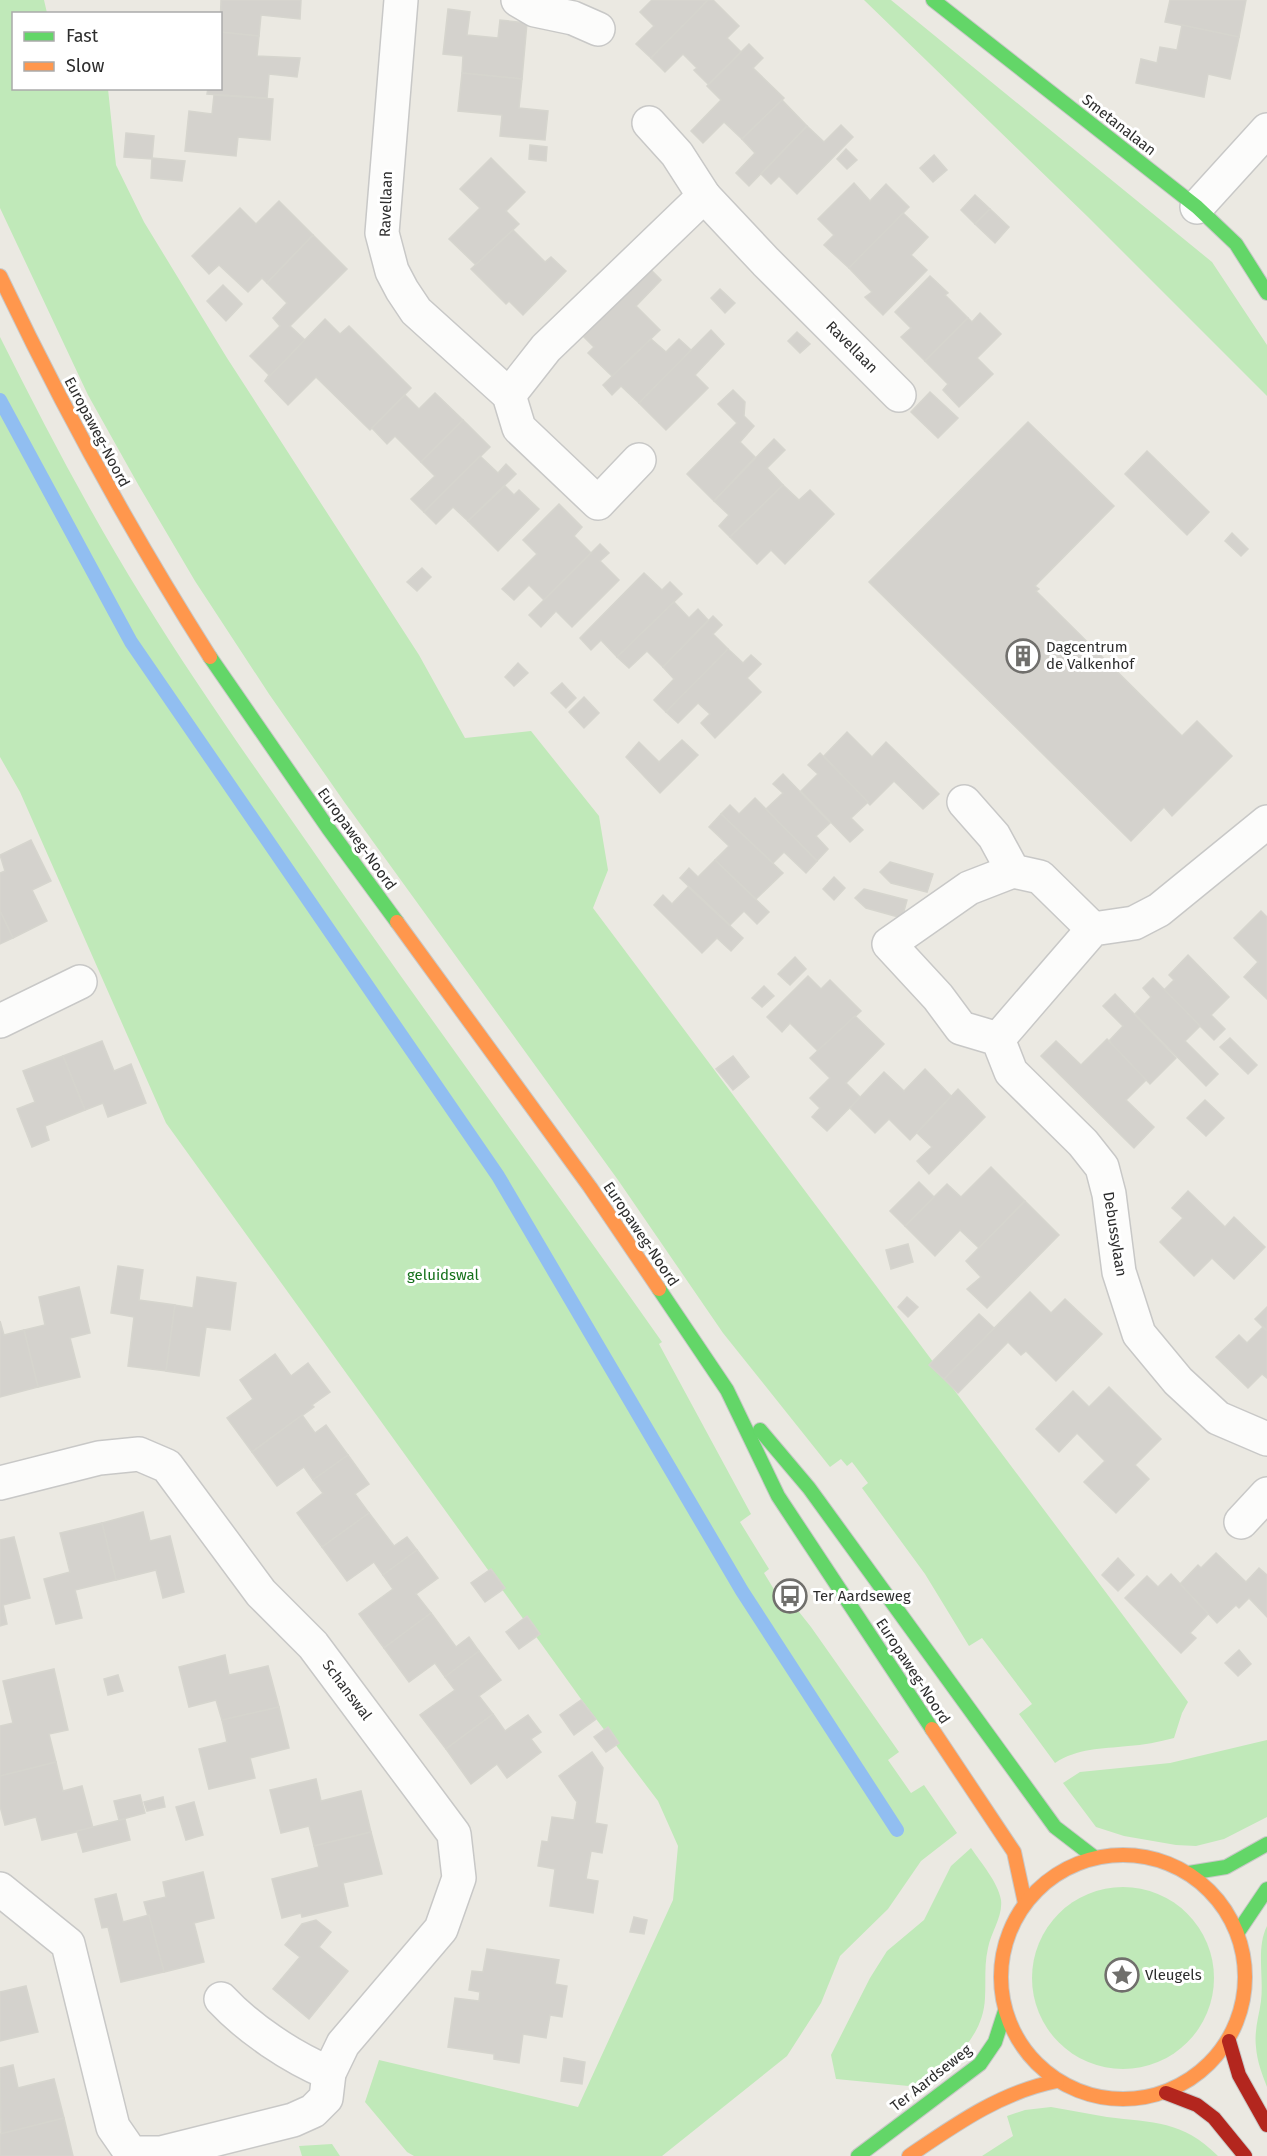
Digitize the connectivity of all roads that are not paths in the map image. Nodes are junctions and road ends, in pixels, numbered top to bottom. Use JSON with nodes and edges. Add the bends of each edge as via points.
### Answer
{"nodes":[{"id":1,"x":402,"y":0,"type":"edge"},
{"id":2,"x":518,"y":0,"type":"edge"},
{"id":3,"x":933,"y":0,"type":"edge"},
{"id":4,"x":598,"y":29,"type":"dead end"},
{"id":5,"x":649,"y":123,"type":"dead end"},
{"id":6,"x":1267,"y":130,"type":"edge"},
{"id":7,"x":704,"y":196,"type":"junction"},
{"id":8,"x":1197,"y":207,"type":"junction"},
{"id":9,"x":0,"y":276,"type":"edge"},
{"id":10,"x":1267,"y":292,"type":"edge"},
{"id":11,"x":509,"y":395,"type":"junction"},
{"id":12,"x":899,"y":395,"type":"dead end"},
{"id":13,"x":639,"y":460,"type":"dead end"},
{"id":14,"x":964,"y":802,"type":"dead end"},
{"id":15,"x":1267,"y":822,"type":"edge"},
{"id":16,"x":1013,"y":871,"type":"junction"},
{"id":17,"x":1093,"y":928,"type":"junction"},
{"id":18,"x":80,"y":982,"type":"dead end"},
{"id":19,"x":0,"y":1021,"type":"edge"},
{"id":20,"x":998,"y":1039,"type":"junction"},
{"id":21,"x":730,"y":1395,"type":"junction"},
{"id":22,"x":1267,"y":1439,"type":"edge"},
{"id":23,"x":0,"y":1483,"type":"edge"},
{"id":24,"x":1267,"y":1494,"type":"edge"},
{"id":25,"x":1241,"y":1522,"type":"dead end"},
{"id":26,"x":1267,"y":1844,"type":"edge"},
{"id":27,"x":1094,"y":1857,"type":"junction"},
{"id":28,"x":1189,"y":1873,"type":"junction"},
{"id":29,"x":0,"y":1889,"type":"edge"},
{"id":30,"x":1267,"y":1889,"type":"edge"},
{"id":31,"x":1025,"y":1903,"type":"junction"},
{"id":32,"x":1238,"y":1932,"type":"junction"},
{"id":33,"x":221,"y":1999,"type":"dead end"},
{"id":34,"x":1005,"y":2011,"type":"junction"},
{"id":35,"x":1229,"y":2041,"type":"junction"},
{"id":36,"x":329,"y":2073,"type":"junction"},
{"id":37,"x":1058,"y":2081,"type":"junction"},
{"id":38,"x":1166,"y":2093,"type":"junction"},
{"id":39,"x":1267,"y":2125,"type":"edge"},
{"id":40,"x":858,"y":2156,"type":"edge"},
{"id":41,"x":909,"y":2156,"type":"edge"},
{"id":42,"x":1245,"y":2156,"type":"edge"}],
"edges":[{"from":1,"to":11,"type":"street","name":"Ravellaan","via":[[382,233],[402,290],[416,311]]},
{"from":2,"to":4,"type":"street","via":[[535,10],[573,18]]},
{"from":3,"to":8,"type":"main road","name":"Smetanalaan"},
{"from":5,"to":7,"type":"street","name":"Ravellaan","via":[[677,154]]},
{"from":6,"to":8,"type":"street"},
{"from":7,"to":11,"type":"street","via":[[546,348]]},
{"from":7,"to":12,"type":"street","name":"Ravellaan"},
{"from":8,"to":10,"type":"main road","name":"Smetanalaan","via":[[1236,244]]},
{"from":9,"to":21,"type":"main road","name":"Europaweg-Noord","via":[[94,464],[224,679],[590,1187]]},
{"from":11,"to":13,"type":"street","via":[[519,428],[598,502]]},
{"from":14,"to":16,"type":"street","via":[[994,836]]},
{"from":15,"to":17,"type":"street","via":[[1159,910],[1134,923]]},
{"from":16,"to":17,"type":"street","via":[[1040,877]]},
{"from":16,"to":20,"type":"street","via":[[969,888],[889,944],[961,1028]]},
{"from":17,"to":20,"type":"street"},
{"from":18,"to":19,"type":"street"},
{"from":20,"to":22,"type":"street","name":"Debussylaan","via":[[1011,1072],[1102,1167],[1119,1272],[1139,1334],[1178,1381],[1218,1418]]},
{"from":21,"to":27,"type":"main road","name":"Europaweg-Noord","via":[[809,1488],[1055,1827]]},
{"from":21,"to":31,"type":"main road","name":"Europaweg-Noord","via":[[778,1496],[1014,1852]]},
{"from":23,"to":36,"type":"street","name":"Schanswal","via":[[99,1458],[139,1454],[167,1466],[261,1593],[313,1645],[454,1834],[459,1878],[441,1929],[343,2044]]},
{"from":24,"to":25,"type":"street"},
{"from":26,"to":28,"type":"main road","via":[[1226,1868]]},
{"from":27,"to":28,"type":"main road","via":[[1138,1856]]},
{"from":27,"to":31,"type":"main road","via":[[1057,1874]]},
{"from":28,"to":32,"type":"main road","via":[[1219,1898]]},
{"from":29,"to":36,"type":"street","name":"Schanswal","via":[[68,1944],[113,2127],[130,2152],[161,2153],[293,2120],[313,2111],[326,2098]]},
{"from":30,"to":32,"type":"main road"},
{"from":31,"to":34,"type":"main road","via":[[1005,1944],[1001,1966]]},
{"from":32,"to":35,"type":"main road","via":[[1246,1969],[1243,2007]]},
{"from":33,"to":36,"type":"street","via":[[238,2018]]},
{"from":34,"to":37,"type":"main road","via":[[1025,2051]]},
{"from":34,"to":40,"type":"main road","name":"Ter Aardseweg","via":[[995,2042],[980,2064]]},
{"from":35,"to":38,"type":"main road","via":[[1201,2072]]},
{"from":35,"to":39,"type":"main road","via":[[1240,2079]]},
{"from":37,"to":38,"type":"main road","via":[[1110,2100],[1138,2100]]},
{"from":37,"to":41,"type":"main road","via":[[1037,2083],[1005,2095]]},
{"from":38,"to":42,"type":"main road","via":[[1197,2105],[1214,2118]]}]}
